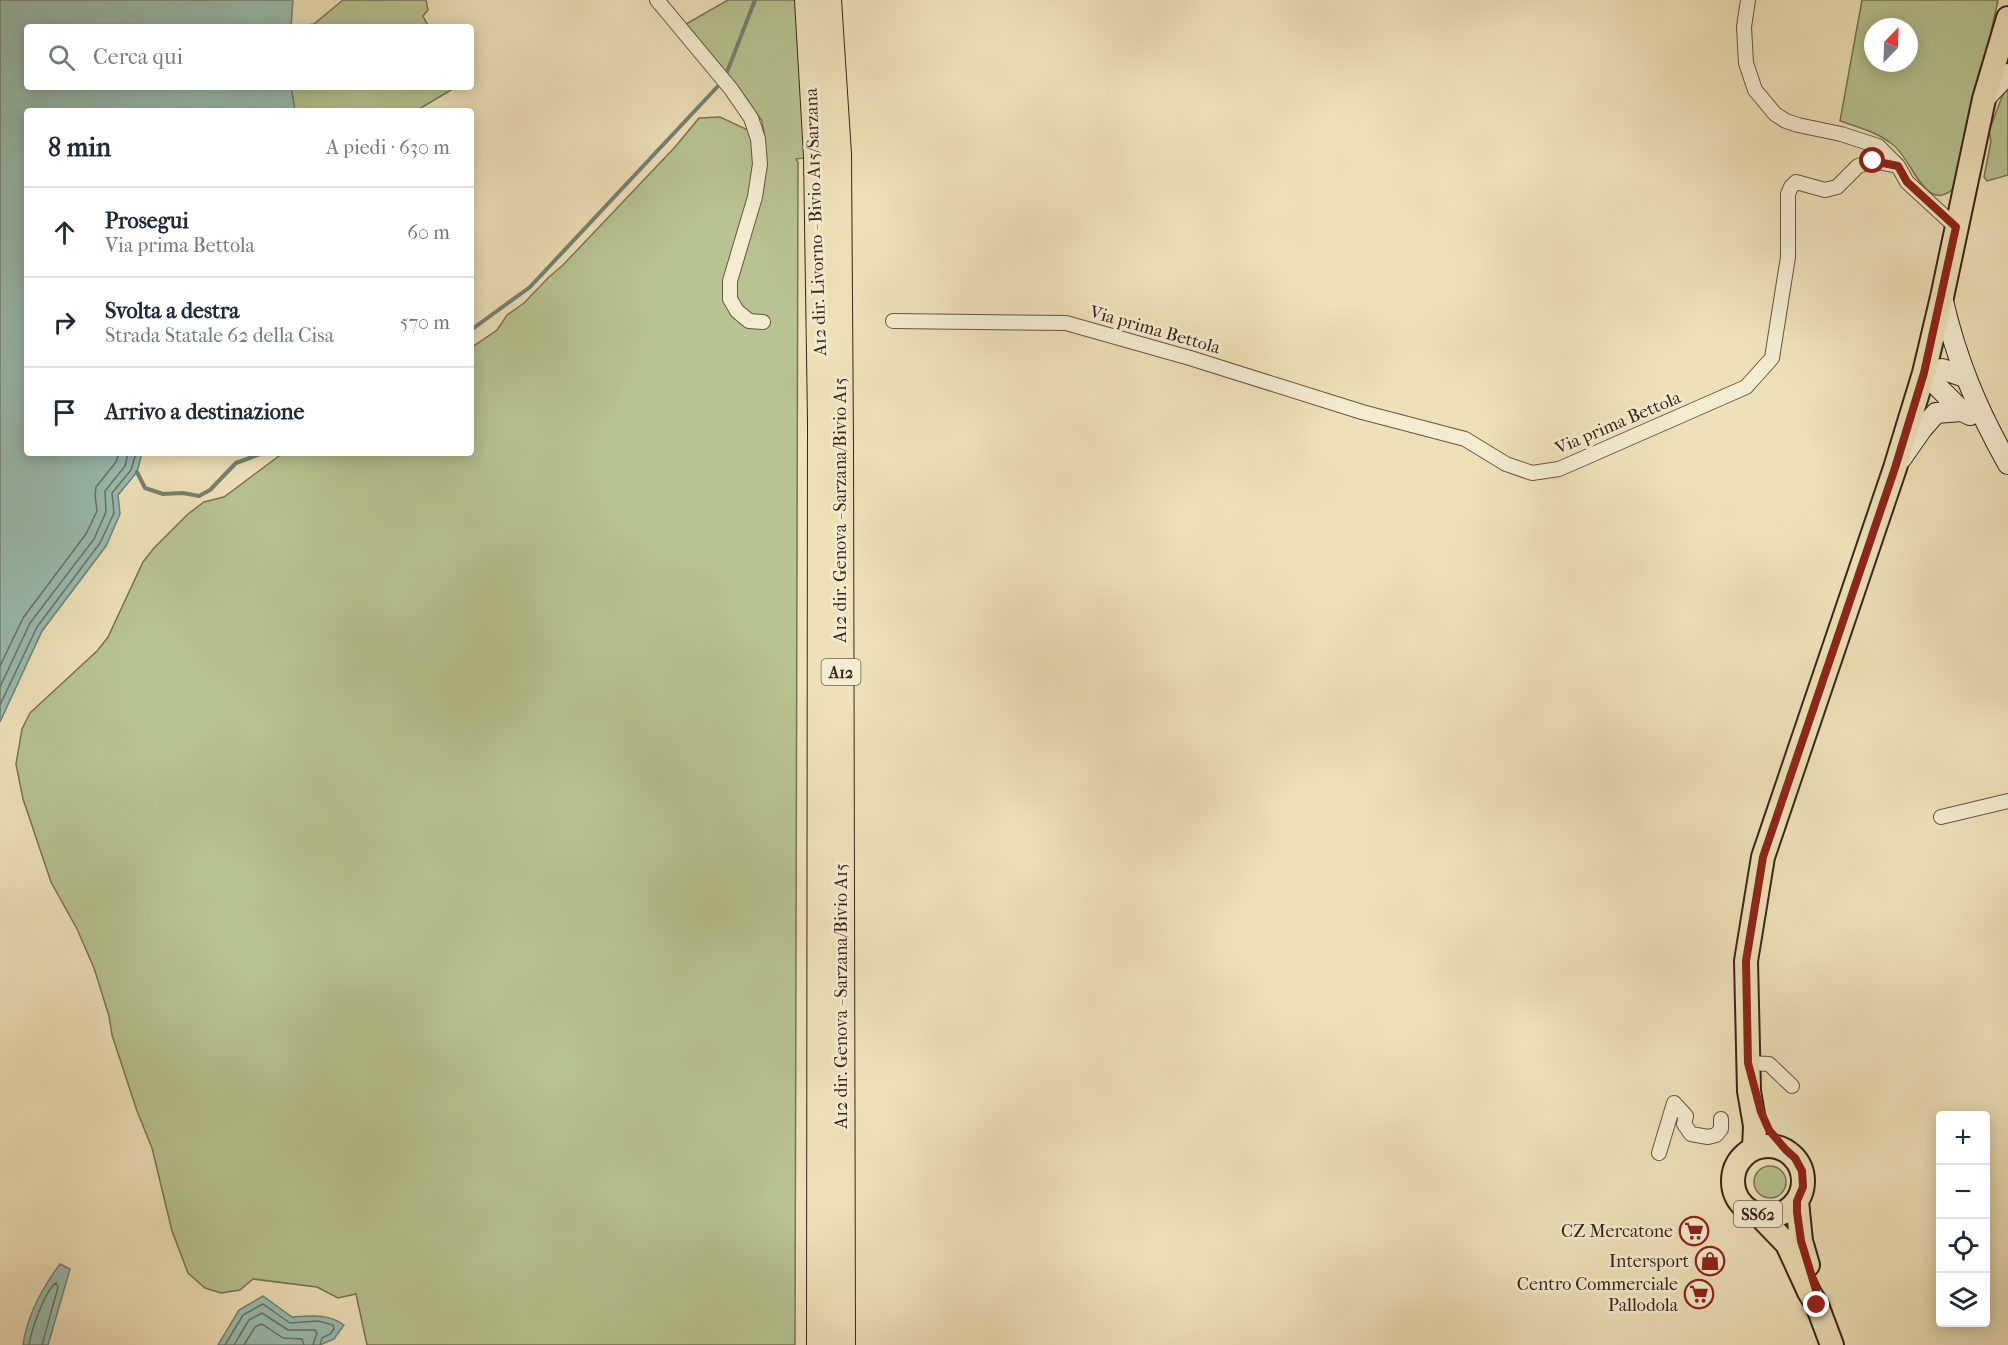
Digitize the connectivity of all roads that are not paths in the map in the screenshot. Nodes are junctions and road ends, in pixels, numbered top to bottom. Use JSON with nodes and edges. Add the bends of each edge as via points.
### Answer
{"nodes":[{"id":1,"x":657,"y":0,"type":"edge"},
{"id":2,"x":808,"y":0,"type":"edge"},
{"id":3,"x":828,"y":0,"type":"edge"},
{"id":4,"x":1748,"y":0,"type":"edge"},
{"id":5,"x":2008,"y":18,"type":"edge"},
{"id":6,"x":2008,"y":74,"type":"edge"},
{"id":7,"x":1984,"y":99,"type":"junction"},
{"id":8,"x":1898,"y":166,"type":"junction"},
{"id":9,"x":1956,"y":227,"type":"junction"},
{"id":10,"x":1942,"y":297,"type":"junction"},
{"id":11,"x":893,"y":321,"type":"dead end"},
{"id":12,"x":763,"y":322,"type":"dead end"},
{"id":13,"x":1924,"y":373,"type":"junction"},
{"id":14,"x":1965,"y":377,"type":"junction"},
{"id":15,"x":1962,"y":411,"type":"junction"},
{"id":16,"x":1984,"y":423,"type":"junction"},
{"id":17,"x":2008,"y":464,"type":"edge"},
{"id":18,"x":1895,"y":468,"type":"junction"},
{"id":19,"x":2008,"y":801,"type":"edge"},
{"id":20,"x":1941,"y":817,"type":"dead end"},
{"id":21,"x":1748,"y":1063,"type":"junction"},
{"id":22,"x":1792,"y":1086,"type":"dead end"},
{"id":23,"x":1721,"y":1119,"type":"dead end"},
{"id":24,"x":1754,"y":1149,"type":"junction"},
{"id":25,"x":1786,"y":1150,"type":"junction"},
{"id":26,"x":1659,"y":1153,"type":"dead end"},
{"id":27,"x":1797,"y":1201,"type":"junction"},
{"id":28,"x":1759,"y":1215,"type":"junction"},
{"id":29,"x":1817,"y":1305,"type":"junction"},
{"id":30,"x":820,"y":1345,"type":"edge"},
{"id":31,"x":842,"y":1345,"type":"edge"},
{"id":32,"x":1832,"y":1345,"type":"edge"}],
"edges":[{"from":1,"to":12,"type":"street","via":[[751,118],[760,164],[756,197],[730,281],[730,299],[749,321]]},
{"from":2,"to":30,"type":"highway","name":"A12 dir. Livorno - Bivio A15/Sarzana","number":"A12","via":[[817,156],[821,421]]},
{"from":3,"to":31,"type":"highway","name":"A12 dir. Genova - Sarzana/Bivio A15","number":"A12","via":[[838,154]]},
{"from":4,"to":8,"type":"street","via":[[1744,27],[1746,63],[1755,90],[1775,114],[1786,121],[1878,146]]},
{"from":5,"to":7,"type":"main road","number":"SS62"},
{"from":6,"to":7,"type":"street"},
{"from":7,"to":9,"type":"main road","number":"SS62"},
{"from":8,"to":9,"type":"street","via":[[1907,182]]},
{"from":8,"to":11,"type":"street","name":"Via prima Bettola","via":[[1873,161],[1858,166],[1837,187],[1825,190],[1796,182],[1791,187],[1788,257],[1772,358],[1746,387],[1559,469],[1532,473],[1506,464],[1465,439],[1066,323]]},
{"from":9,"to":10,"type":"main road","number":"SS62"},
{"from":10,"to":13,"type":"main road","number":"SS62"},
{"from":10,"to":14,"type":"street"},
{"from":13,"to":14,"type":"street","via":[[1942,369]]},
{"from":13,"to":15,"type":"street"},
{"from":13,"to":18,"type":"main road","number":"SS62"},
{"from":14,"to":16,"type":"street"},
{"from":15,"to":16,"type":"street"},
{"from":15,"to":18,"type":"street","via":[[1936,413]]},
{"from":16,"to":17,"type":"street"},
{"from":18,"to":21,"type":"main road","number":"SS62","via":[[1763,857],[1746,961]]},
{"from":19,"to":20,"type":"street"},
{"from":21,"to":22,"type":"street","via":[[1768,1064]]},
{"from":21,"to":24,"type":"main road","number":"SS62"},
{"from":21,"to":25,"type":"main road","number":"SS62","via":[[1762,1115]]},
{"from":23,"to":26,"type":"street","via":[[1716,1135],[1691,1134],[1684,1124],[1686,1116],[1674,1103]]},
{"from":24,"to":25,"type":"main road","via":[[1769,1146]]},
{"from":24,"to":28,"type":"main road","number":"SS62","via":[[1739,1161],[1733,1186],[1742,1204]]},
{"from":25,"to":27,"type":"main road","number":"SS62","via":[[1802,1171],[1803,1187]]},
{"from":27,"to":28,"type":"main road","number":"SS62","via":[[1776,1215]]},
{"from":27,"to":29,"type":"main road","number":"SS62","via":[[1801,1241]]},
{"from":28,"to":29,"type":"main road","number":"SS62","via":[[1787,1244]]},
{"from":29,"to":32,"type":"main road","number":"SS62"}]}
